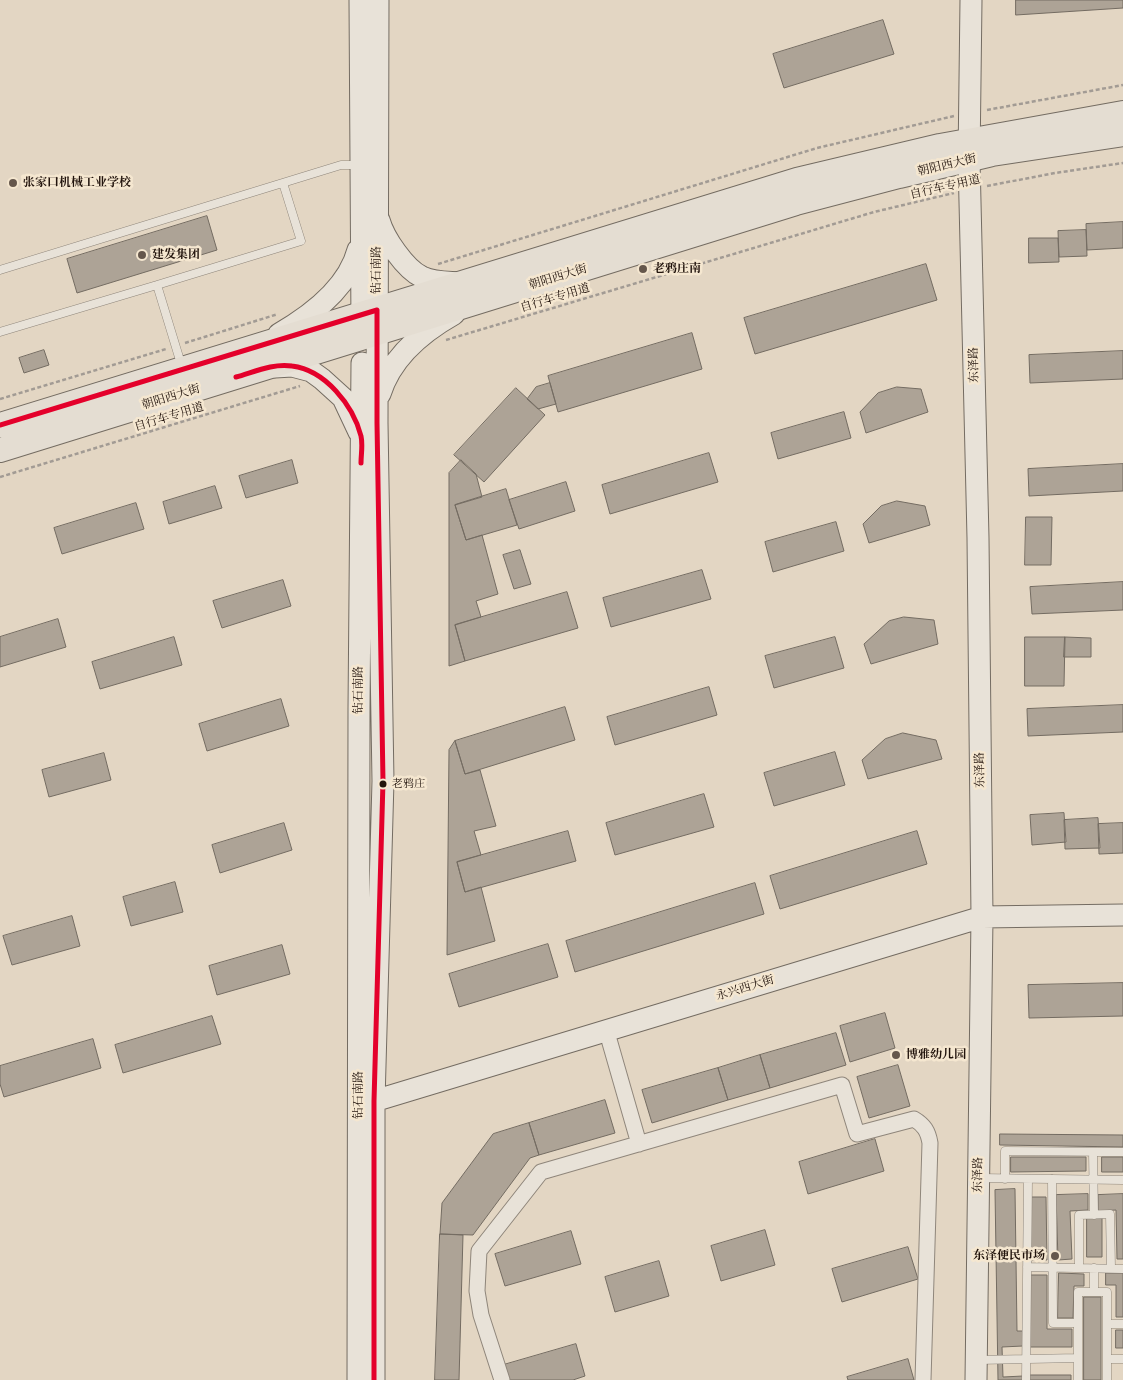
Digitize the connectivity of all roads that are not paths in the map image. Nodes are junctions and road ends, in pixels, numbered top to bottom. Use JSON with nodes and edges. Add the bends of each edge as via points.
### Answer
{"nodes":[{"id":1,"x":360,"y":0,"type":"edge"},
{"id":2,"x":378,"y":0,"type":"edge"},
{"id":3,"x":971,"y":0,"type":"edge"},
{"id":4,"x":1123,"y":113,"type":"edge"},
{"id":5,"x":1123,"y":134,"type":"edge"},
{"id":6,"x":969,"y":150,"type":"junction"},
{"id":7,"x":361,"y":166,"type":"junction"},
{"id":8,"x":283,"y":182,"type":"junction"},
{"id":9,"x":377,"y":212,"type":"junction"},
{"id":10,"x":362,"y":235,"type":"junction"},
{"id":11,"x":0,"y":270,"type":"edge"},
{"id":12,"x":156,"y":285,"type":"junction"},
{"id":13,"x":465,"y":294,"type":"junction"},
{"id":14,"x":370,"y":312,"type":"junction"},
{"id":15,"x":0,"y":332,"type":"edge"},
{"id":16,"x":369,"y":336,"type":"junction"},
{"id":17,"x":256,"y":347,"type":"junction"},
{"id":18,"x":183,"y":369,"type":"junction"},
{"id":19,"x":265,"y":369,"type":"junction"},
{"id":20,"x":377,"y":404,"type":"junction"},
{"id":21,"x":0,"y":425,"type":"edge"},
{"id":22,"x":361,"y":437,"type":"junction"},
{"id":23,"x":0,"y":450,"type":"edge"},
{"id":24,"x":1123,"y":915,"type":"edge"},
{"id":25,"x":982,"y":917,"type":"junction"},
{"id":26,"x":606,"y":1029,"type":"junction"},
{"id":27,"x":374,"y":1101,"type":"junction"},
{"id":28,"x":639,"y":1144,"type":"junction"},
{"id":29,"x":1093,"y":1152,"type":"junction"},
{"id":30,"x":1123,"y":1152,"type":"edge"},
{"id":31,"x":978,"y":1178,"type":"junction"},
{"id":32,"x":1005,"y":1179,"type":"junction"},
{"id":33,"x":1028,"y":1179,"type":"junction"},
{"id":34,"x":1052,"y":1180,"type":"junction"},
{"id":35,"x":1093,"y":1180,"type":"junction"},
{"id":36,"x":1123,"y":1180,"type":"edge"},
{"id":37,"x":1094,"y":1215,"type":"junction"},
{"id":38,"x":1027,"y":1267,"type":"junction"},
{"id":39,"x":1053,"y":1267,"type":"junction"},
{"id":40,"x":1079,"y":1268,"type":"junction"},
{"id":41,"x":1094,"y":1268,"type":"junction"},
{"id":42,"x":1111,"y":1268,"type":"junction"},
{"id":43,"x":1123,"y":1268,"type":"edge"},
{"id":44,"x":1094,"y":1292,"type":"junction"},
{"id":45,"x":1078,"y":1323,"type":"junction"},
{"id":46,"x":1107,"y":1324,"type":"junction"},
{"id":47,"x":1123,"y":1324,"type":"edge"},
{"id":48,"x":1078,"y":1358,"type":"junction"},
{"id":49,"x":1027,"y":1359,"type":"junction"},
{"id":50,"x":1107,"y":1359,"type":"junction"},
{"id":51,"x":1123,"y":1359,"type":"edge"},
{"id":52,"x":976,"y":1370,"type":"edge"},
{"id":53,"x":358,"y":1380,"type":"edge"},
{"id":54,"x":374,"y":1380,"type":"edge"},
{"id":55,"x":502,"y":1380,"type":"edge"},
{"id":56,"x":923,"y":1380,"type":"edge"},
{"id":57,"x":1026,"y":1380,"type":"edge"},
{"id":58,"x":1078,"y":1380,"type":"edge"},
{"id":59,"x":1106,"y":1380,"type":"edge"}],
"edges":[{"from":1,"to":7,"type":"main road","name":"钻石南路"},
{"from":2,"to":9,"type":"main road","name":"钻石南路"},
{"from":3,"to":6,"type":"main road","name":"东泽路"},
{"from":4,"to":6,"type":"main road","name":"朝阳西大街"},
{"from":5,"to":6,"type":"main road","name":"朝阳西大街","via":[[992,154]]},
{"from":6,"to":13,"type":"main road","name":"朝阳西大街","via":[[797,180]]},
{"from":6,"to":25,"type":"main road","name":"东泽路"},
{"from":7,"to":8,"type":"lane","via":[[341,165]]},
{"from":7,"to":10,"type":"main road","name":"钻石南路"},
{"from":8,"to":11,"type":"lane"},
{"from":8,"to":12,"type":"lane","via":[[301,241]]},
{"from":9,"to":13,"type":"main road","via":[[388,240],[415,272]]},
{"from":9,"to":14,"type":"main road","name":"钻石南路"},
{"from":10,"to":14,"type":"main road","name":"钻石南路"},
{"from":10,"to":17,"type":"main road","via":[[351,271],[341,284],[305,318]]},
{"from":12,"to":15,"type":"lane"},
{"from":12,"to":18,"type":"lane"},
{"from":13,"to":14,"type":"main road","name":"朝阳西大街"},
{"from":13,"to":16,"type":"main road","name":"朝阳西大街"},
{"from":13,"to":20,"type":"main road","via":[[402,354],[384,380]]},
{"from":14,"to":16,"type":"main road","name":"钻石南路"},
{"from":14,"to":17,"type":"main road","name":"朝阳西大街"},
{"from":16,"to":19,"type":"main road","name":"朝阳西大街"},
{"from":16,"to":20,"type":"main road","name":"钻石南路"},
{"from":16,"to":22,"type":"main road","name":"钻石南路"},
{"from":17,"to":18,"type":"main road","name":"朝阳西大街"},
{"from":18,"to":21,"type":"main road","name":"朝阳西大街"},
{"from":19,"to":22,"type":"main road","via":[[292,366],[311,371],[343,398]]},
{"from":19,"to":23,"type":"main road","name":"朝阳西大街"},
{"from":20,"to":27,"type":"main road","name":"钻石南路","via":[[383,781]]},
{"from":22,"to":53,"type":"main road","name":"钻石南路"},
{"from":24,"to":25,"type":"main road","name":"永兴西大街"},
{"from":25,"to":26,"type":"main road","name":"永兴西大街"},
{"from":25,"to":31,"type":"main road","name":"东泽路"},
{"from":26,"to":27,"type":"main road","name":"永兴西大街"},
{"from":26,"to":28,"type":"street"},
{"from":27,"to":54,"type":"main road","name":"钻石南路"},
{"from":28,"to":55,"type":"street","via":[[541,1172],[479,1251],[477,1291],[481,1315]]},
{"from":28,"to":56,"type":"street","via":[[842,1086],[857,1134],[914,1119],[923,1125],[930,1143]]},
{"from":29,"to":30,"type":"lane"},
{"from":29,"to":32,"type":"lane","via":[[1006,1151]]},
{"from":29,"to":35,"type":"lane"},
{"from":31,"to":32,"type":"lane"},
{"from":31,"to":52,"type":"main road","name":"东泽路"},
{"from":32,"to":33,"type":"lane"},
{"from":33,"to":34,"type":"lane"},
{"from":33,"to":38,"type":"lane"},
{"from":34,"to":35,"type":"lane"},
{"from":34,"to":39,"type":"lane"},
{"from":35,"to":36,"type":"lane"},
{"from":35,"to":37,"type":"lane"},
{"from":37,"to":40,"type":"lane","via":[[1079,1215]]},
{"from":37,"to":42,"type":"lane","via":[[1110,1214]]},
{"from":38,"to":39,"type":"lane"},
{"from":38,"to":49,"type":"lane"},
{"from":39,"to":40,"type":"lane"},
{"from":39,"to":45,"type":"lane","via":[[1053,1323]]},
{"from":40,"to":41,"type":"lane"},
{"from":41,"to":42,"type":"lane"},
{"from":41,"to":44,"type":"lane"},
{"from":42,"to":43,"type":"lane"},
{"from":44,"to":45,"type":"lane","via":[[1078,1292]]},
{"from":44,"to":46,"type":"lane","via":[[1107,1292]]},
{"from":45,"to":48,"type":"lane"},
{"from":46,"to":47,"type":"lane"},
{"from":46,"to":50,"type":"lane"},
{"from":48,"to":49,"type":"lane"},
{"from":48,"to":58,"type":"lane"},
{"from":49,"to":52,"type":"lane"},
{"from":49,"to":57,"type":"lane"},
{"from":50,"to":51,"type":"lane"},
{"from":50,"to":59,"type":"lane"}]}
